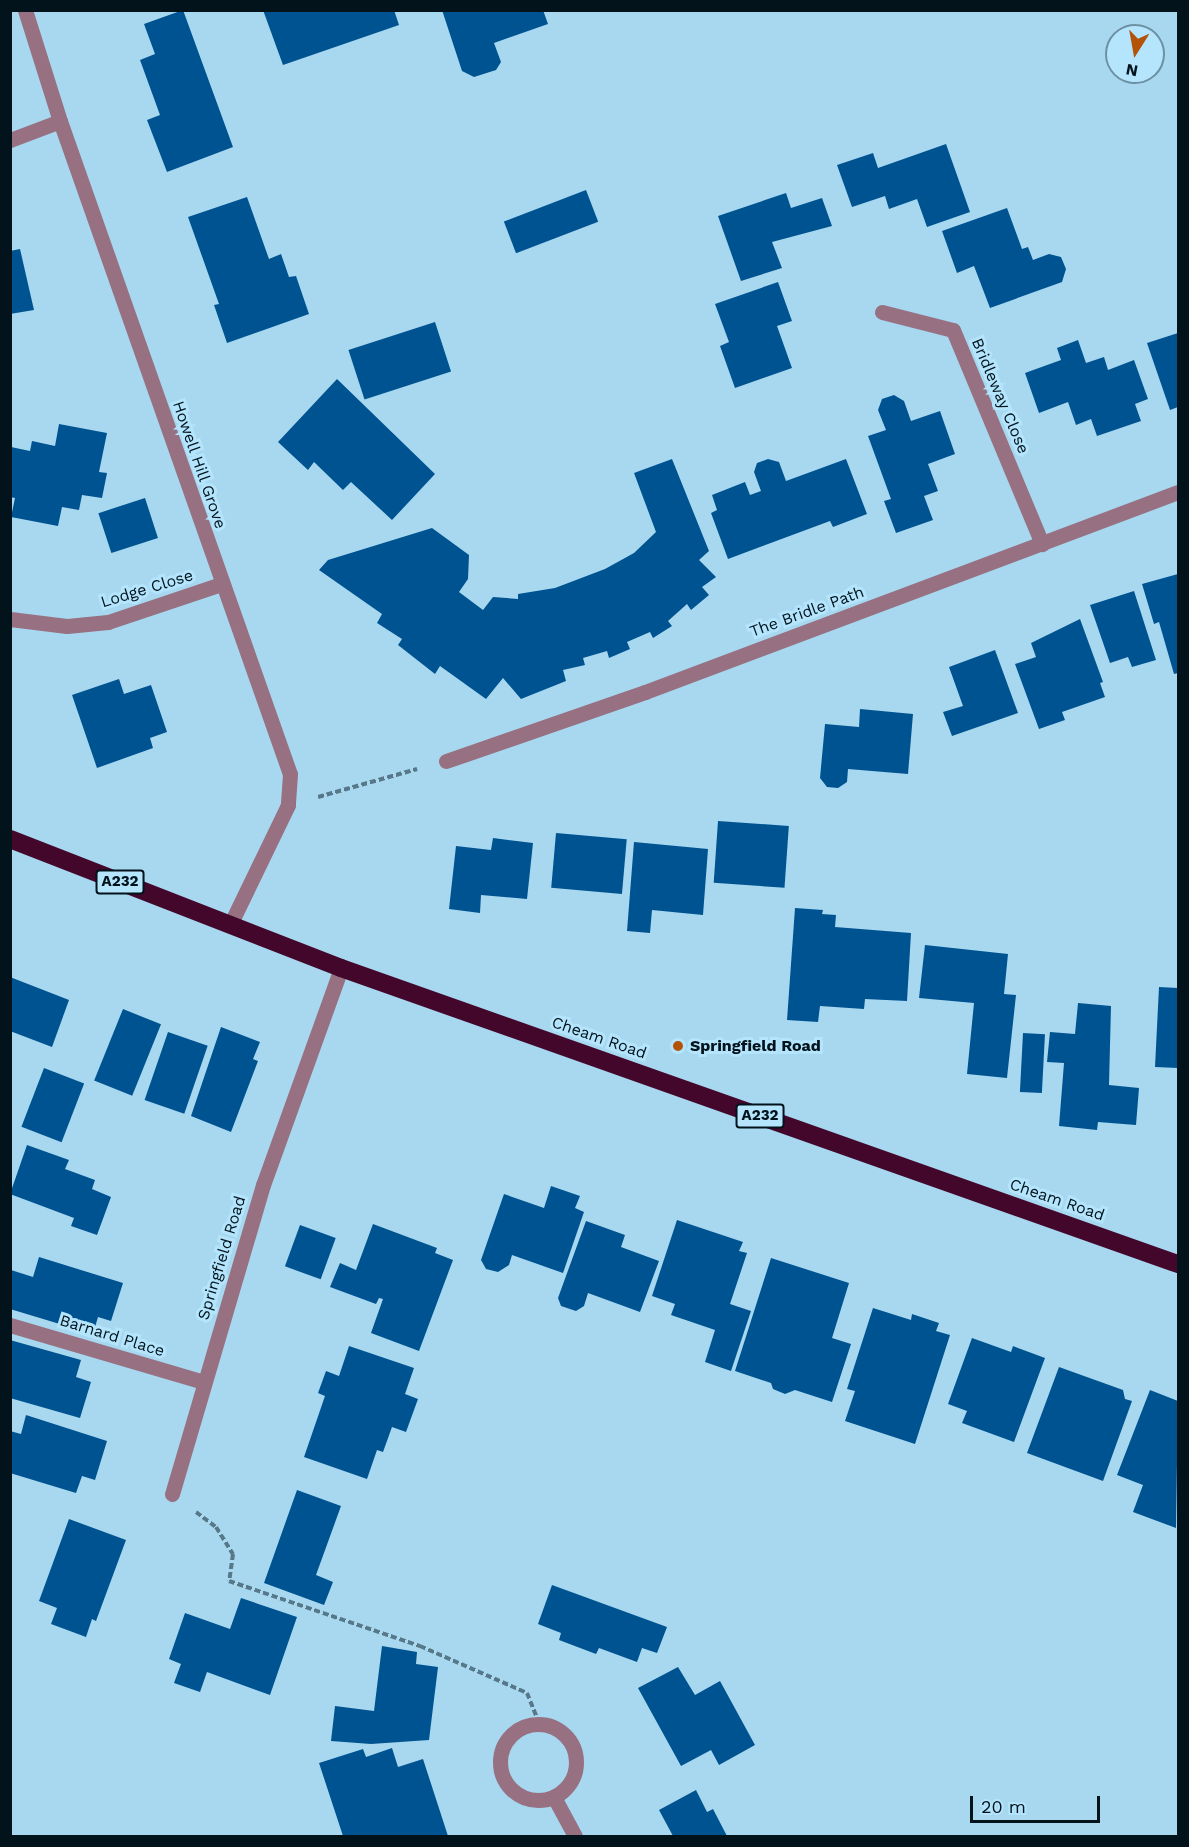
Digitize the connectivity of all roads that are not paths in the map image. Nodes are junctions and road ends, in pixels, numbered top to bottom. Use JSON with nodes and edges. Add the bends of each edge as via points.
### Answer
{"nodes":[{"id":1,"x":25,"y":10,"type":"edge"},
{"id":2,"x":60,"y":121,"type":"junction"},
{"id":3,"x":10,"y":140,"type":"edge"},
{"id":4,"x":882,"y":312,"type":"dead end"},
{"id":5,"x":1179,"y":492,"type":"edge"},
{"id":6,"x":1042,"y":544,"type":"junction"},
{"id":7,"x":221,"y":585,"type":"junction"},
{"id":8,"x":10,"y":619,"type":"edge"},
{"id":9,"x":446,"y":761,"type":"road end"},
{"id":10,"x":10,"y":839,"type":"edge"},
{"id":11,"x":230,"y":925,"type":"junction"},
{"id":12,"x":341,"y":968,"type":"junction"},
{"id":13,"x":1179,"y":1264,"type":"edge"},
{"id":14,"x":10,"y":1325,"type":"edge"},
{"id":15,"x":204,"y":1382,"type":"junction"},
{"id":16,"x":172,"y":1494,"type":"road end"},
{"id":17,"x":555,"y":1798,"type":"junction"},
{"id":18,"x":575,"y":1836,"type":"edge"}],
"edges":[{"from":1,"to":2,"type":"street","name":"Howell Hill Grove"},
{"from":2,"to":3,"type":"street"},
{"from":2,"to":7,"type":"street","name":"Howell Hill Grove"},
{"from":4,"to":6,"type":"street","name":"Bridleway Close","via":[[953,330]]},
{"from":5,"to":6,"type":"street","name":"The Bridle Path"},
{"from":6,"to":9,"type":"street","name":"The Bridle Path","via":[[645,692]]},
{"from":7,"to":8,"type":"street","name":"Lodge Close","via":[[108,622],[67,626]]},
{"from":7,"to":11,"type":"street","name":"Howell Hill Grove","via":[[290,774],[288,805]]},
{"from":10,"to":11,"type":"highway","name":"Cheam Road","number":"A232"},
{"from":11,"to":12,"type":"highway","name":"Cheam Road","number":"A232"},
{"from":12,"to":13,"type":"highway","name":"Cheam Road","number":"A232"},
{"from":12,"to":15,"type":"street","name":"Springfield Road","via":[[263,1185]]},
{"from":14,"to":15,"type":"street","name":"Barnard Place"},
{"from":15,"to":16,"type":"street","name":"Springfield Road"},
{"from":17,"to":17,"type":"street","via":[[569,1784],[577,1762],[572,1742],[557,1728],[539,1723],[514,1731],[501,1750],[499,1772],[511,1789],[534,1802]]},
{"from":17,"to":18,"type":"street"}]}
